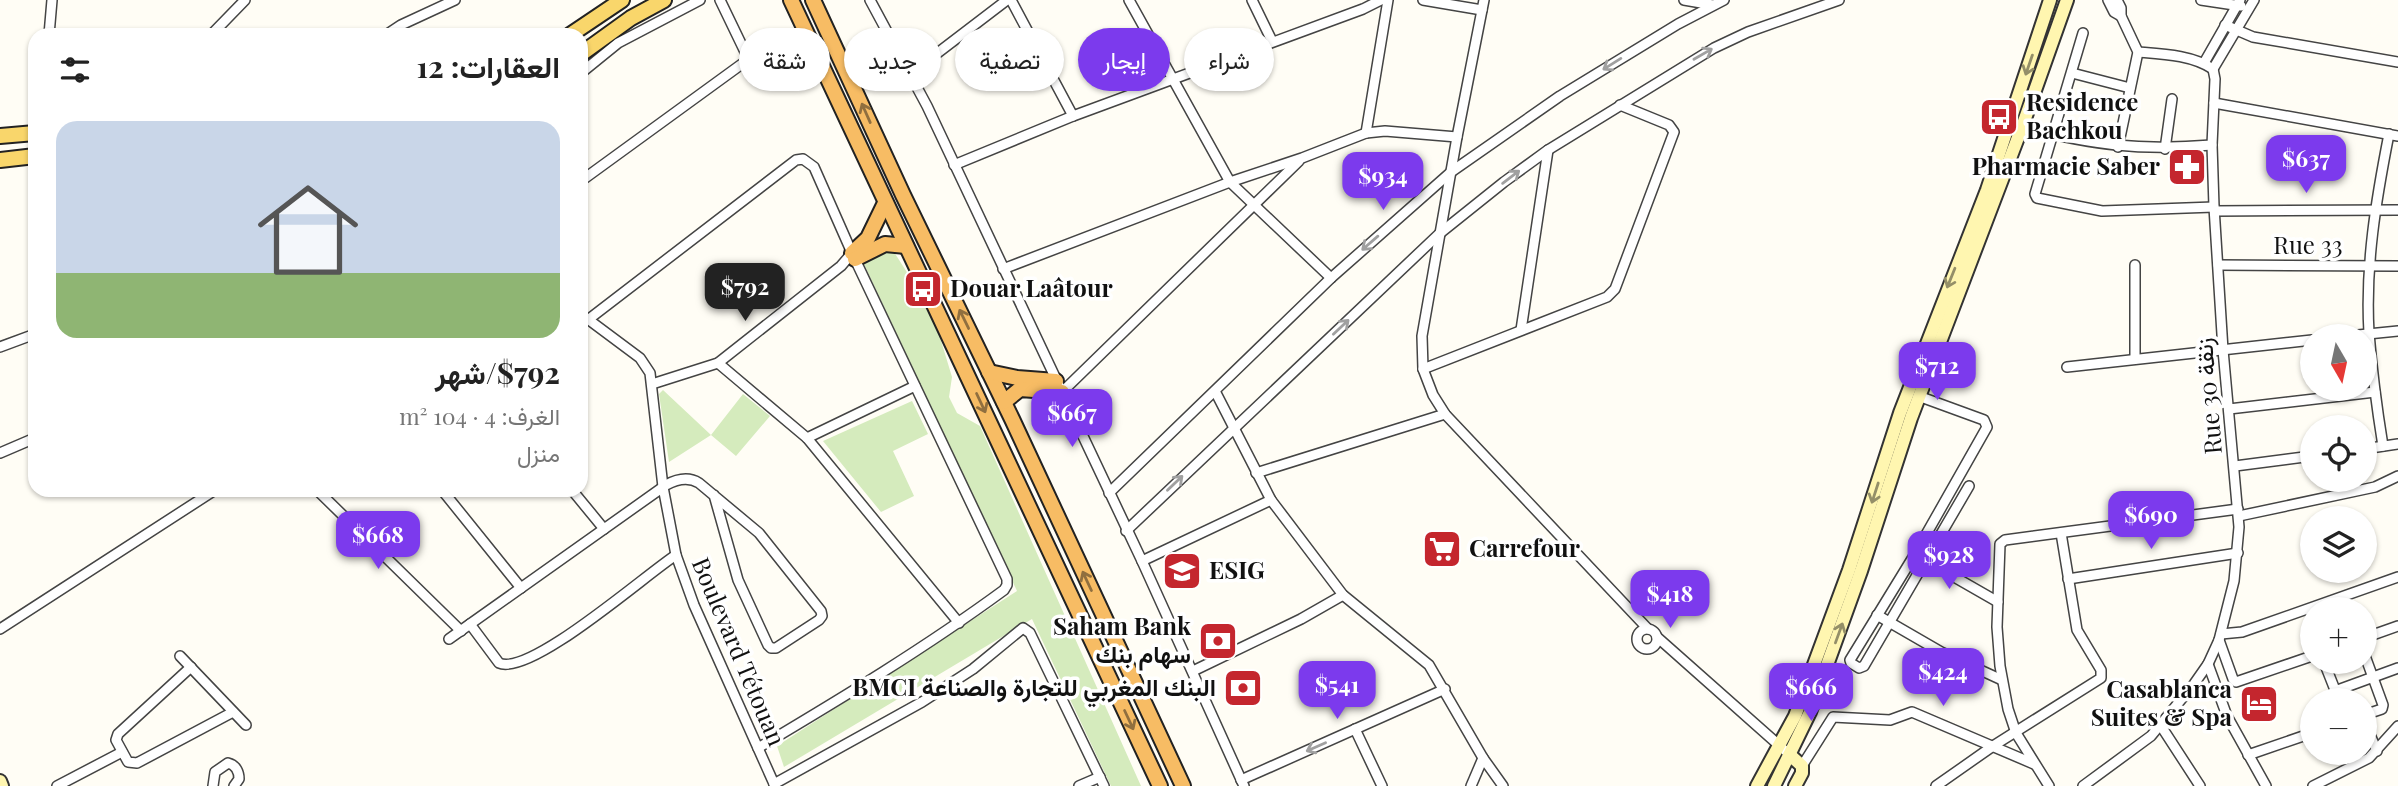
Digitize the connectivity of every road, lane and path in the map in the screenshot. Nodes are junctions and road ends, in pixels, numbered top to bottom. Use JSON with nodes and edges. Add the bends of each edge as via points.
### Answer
{"nodes":[{"id":1,"x":52,"y":0,"type":"edge"},
{"id":2,"x":245,"y":0,"type":"edge"},
{"id":3,"x":455,"y":0,"type":"edge"},
{"id":4,"x":622,"y":0,"type":"edge"},
{"id":5,"x":664,"y":0,"type":"edge"},
{"id":6,"x":699,"y":0,"type":"edge"},
{"id":7,"x":720,"y":0,"type":"edge"},
{"id":8,"x":791,"y":0,"type":"edge"},
{"id":9,"x":813,"y":0,"type":"edge"},
{"id":10,"x":870,"y":0,"type":"edge"},
{"id":11,"x":1009,"y":0,"type":"edge"},
{"id":12,"x":1129,"y":0,"type":"edge"},
{"id":13,"x":1252,"y":0,"type":"edge"},
{"id":14,"x":1381,"y":0,"type":"edge"},
{"id":15,"x":1388,"y":0,"type":"edge"},
{"id":16,"x":1423,"y":0,"type":"edge"},
{"id":17,"x":1684,"y":0,"type":"edge"},
{"id":18,"x":1724,"y":0,"type":"edge"},
{"id":19,"x":1839,"y":0,"type":"edge"},
{"id":20,"x":2050,"y":0,"type":"edge"},
{"id":21,"x":2067,"y":0,"type":"edge"},
{"id":22,"x":2108,"y":0,"type":"edge"},
{"id":23,"x":2117,"y":0,"type":"edge"},
{"id":24,"x":2201,"y":0,"type":"edge"},
{"id":25,"x":2238,"y":3,"type":"edge"},
{"id":26,"x":2252,"y":4,"type":"edge"},
{"id":27,"x":1483,"y":5,"type":"edge"},
{"id":28,"x":1713,"y":5,"type":"junction"},
{"id":29,"x":2121,"y":16,"type":"junction"},
{"id":30,"x":2225,"y":25,"type":"junction"},
{"id":31,"x":50,"y":28,"type":"edge"},
{"id":32,"x":218,"y":28,"type":"edge"},
{"id":33,"x":396,"y":28,"type":"edge"},
{"id":34,"x":580,"y":28,"type":"edge"},
{"id":35,"x":885,"y":28,"type":"edge"},
{"id":36,"x":1266,"y":28,"type":"edge"},
{"id":37,"x":2236,"y":31,"type":"junction"},
{"id":38,"x":2084,"y":33,"type":"dead end"},
{"id":39,"x":1274,"y":40,"type":"edge"},
{"id":40,"x":588,"y":49,"type":"edge"},
{"id":41,"x":941,"y":51,"type":"edge"},
{"id":42,"x":2138,"y":52,"type":"junction"},
{"id":43,"x":2398,"y":62,"type":"edge"},
{"id":44,"x":2204,"y":63,"type":"junction"},
{"id":45,"x":588,"y":67,"type":"edge"},
{"id":46,"x":2213,"y":69,"type":"junction"},
{"id":47,"x":2072,"y":73,"type":"junction"},
{"id":48,"x":1184,"y":75,"type":"edge"},
{"id":49,"x":1173,"y":79,"type":"junction"},
{"id":50,"x":2130,"y":88,"type":"junction"},
{"id":51,"x":918,"y":91,"type":"edge"},
{"id":52,"x":2172,"y":99,"type":"dead end"},
{"id":53,"x":2214,"y":103,"type":"junction"},
{"id":54,"x":1620,"y":105,"type":"junction"},
{"id":55,"x":1073,"y":116,"type":"junction"},
{"id":56,"x":2022,"y":127,"type":"junction"},
{"id":57,"x":1366,"y":133,"type":"junction"},
{"id":58,"x":28,"y":134,"type":"edge"},
{"id":59,"x":2053,"y":135,"type":"junction"},
{"id":60,"x":2393,"y":135,"type":"edge"},
{"id":61,"x":0,"y":136,"type":"edge"},
{"id":62,"x":1457,"y":137,"type":"junction"},
{"id":63,"x":2212,"y":145,"type":"junction"},
{"id":64,"x":2118,"y":146,"type":"junction"},
{"id":65,"x":2165,"y":149,"type":"junction"},
{"id":66,"x":1548,"y":150,"type":"junction"},
{"id":67,"x":28,"y":157,"type":"edge"},
{"id":68,"x":1302,"y":158,"type":"junction"},
{"id":69,"x":0,"y":160,"type":"edge"},
{"id":70,"x":954,"y":165,"type":"junction"},
{"id":71,"x":1451,"y":173,"type":"junction"},
{"id":72,"x":588,"y":176,"type":"edge"},
{"id":73,"x":1230,"y":182,"type":"junction"},
{"id":74,"x":885,"y":203,"type":"junction"},
{"id":75,"x":1254,"y":204,"type":"junction"},
{"id":76,"x":2214,"y":209,"type":"junction"},
{"id":77,"x":2375,"y":209,"type":"junction"},
{"id":78,"x":2398,"y":210,"type":"edge"},
{"id":79,"x":1439,"y":234,"type":"junction"},
{"id":80,"x":906,"y":246,"type":"junction"},
{"id":81,"x":854,"y":256,"type":"junction"},
{"id":82,"x":2135,"y":265,"type":"dead end"},
{"id":83,"x":2218,"y":265,"type":"junction"},
{"id":84,"x":2370,"y":265,"type":"junction"},
{"id":85,"x":2398,"y":266,"type":"edge"},
{"id":86,"x":1003,"y":269,"type":"junction"},
{"id":87,"x":1331,"y":278,"type":"junction"},
{"id":88,"x":588,"y":315,"type":"edge"},
{"id":89,"x":588,"y":319,"type":"edge"},
{"id":90,"x":2369,"y":324,"type":"edge"},
{"id":91,"x":1521,"y":330,"type":"junction"},
{"id":92,"x":2398,"y":331,"type":"edge"},
{"id":93,"x":2377,"y":333,"type":"edge"},
{"id":94,"x":28,"y":337,"type":"edge"},
{"id":95,"x":2300,"y":342,"type":"edge"},
{"id":96,"x":0,"y":347,"type":"edge"},
{"id":97,"x":2224,"y":351,"type":"junction"},
{"id":98,"x":2135,"y":359,"type":"junction"},
{"id":99,"x":718,"y":363,"type":"junction"},
{"id":100,"x":2067,"y":367,"type":"dead end"},
{"id":101,"x":1423,"y":369,"type":"junction"},
{"id":102,"x":989,"y":372,"type":"junction"},
{"id":103,"x":652,"y":384,"type":"junction"},
{"id":104,"x":1063,"y":385,"type":"junction"},
{"id":105,"x":915,"y":386,"type":"junction"},
{"id":106,"x":1215,"y":391,"type":"junction"},
{"id":107,"x":1921,"y":397,"type":"junction"},
{"id":108,"x":2300,"y":401,"type":"edge"},
{"id":109,"x":2376,"y":401,"type":"edge"},
{"id":110,"x":1004,"y":402,"type":"junction"},
{"id":111,"x":2229,"y":409,"type":"junction"},
{"id":112,"x":1445,"y":414,"type":"junction"},
{"id":113,"x":1233,"y":428,"type":"junction"},
{"id":114,"x":807,"y":438,"type":"junction"},
{"id":115,"x":28,"y":441,"type":"edge"},
{"id":116,"x":2398,"y":444,"type":"edge"},
{"id":117,"x":2383,"y":446,"type":"junction"},
{"id":118,"x":2377,"y":447,"type":"edge"},
{"id":119,"x":0,"y":453,"type":"edge"},
{"id":120,"x":2300,"y":458,"type":"edge"},
{"id":121,"x":2235,"y":466,"type":"junction"},
{"id":122,"x":1256,"y":473,"type":"junction"},
{"id":123,"x":2398,"y":476,"type":"edge"},
{"id":124,"x":1969,"y":486,"type":"dead end"},
{"id":125,"x":663,"y":487,"type":"junction"},
{"id":126,"x":1109,"y":493,"type":"junction"},
{"id":127,"x":714,"y":495,"type":"junction"},
{"id":128,"x":204,"y":497,"type":"edge"},
{"id":129,"x":324,"y":497,"type":"edge"},
{"id":130,"x":448,"y":497,"type":"edge"},
{"id":131,"x":578,"y":497,"type":"edge"},
{"id":132,"x":1271,"y":500,"type":"junction"},
{"id":133,"x":2239,"y":513,"type":"junction"},
{"id":134,"x":604,"y":529,"type":"junction"},
{"id":135,"x":1126,"y":531,"type":"junction"},
{"id":136,"x":2061,"y":533,"type":"junction"},
{"id":137,"x":2238,"y":553,"type":"junction"},
{"id":138,"x":1915,"y":554,"type":"junction"},
{"id":139,"x":676,"y":555,"type":"junction"},
{"id":140,"x":1142,"y":561,"type":"junction"},
{"id":141,"x":1926,"y":561,"type":"junction"},
{"id":142,"x":2398,"y":577,"type":"edge"},
{"id":143,"x":2067,"y":579,"type":"junction"},
{"id":144,"x":521,"y":588,"type":"junction"},
{"id":145,"x":1343,"y":595,"type":"junction"},
{"id":146,"x":2347,"y":597,"type":"edge"},
{"id":147,"x":1998,"y":602,"type":"junction"},
{"id":148,"x":2300,"y":614,"type":"edge"},
{"id":149,"x":1877,"y":615,"type":"junction"},
{"id":150,"x":1890,"y":622,"type":"junction"},
{"id":151,"x":959,"y":623,"type":"junction"},
{"id":152,"x":470,"y":624,"type":"junction"},
{"id":153,"x":2398,"y":626,"type":"edge"},
{"id":154,"x":0,"y":629,"type":"edge"},
{"id":155,"x":1648,"y":629,"type":"junction"},
{"id":156,"x":461,"y":631,"type":"junction"},
{"id":157,"x":2377,"y":633,"type":"edge"},
{"id":158,"x":1657,"y":637,"type":"junction"},
{"id":159,"x":2220,"y":637,"type":"junction"},
{"id":160,"x":449,"y":639,"type":"dead end"},
{"id":161,"x":180,"y":656,"type":"dead end"},
{"id":162,"x":2300,"y":660,"type":"edge"},
{"id":163,"x":2208,"y":664,"type":"junction"},
{"id":164,"x":191,"y":667,"type":"junction"},
{"id":165,"x":2398,"y":668,"type":"edge"},
{"id":166,"x":1193,"y":671,"type":"junction"},
{"id":167,"x":2372,"y":674,"type":"edge"},
{"id":168,"x":2373,"y":677,"type":"junction"},
{"id":169,"x":2002,"y":680,"type":"junction"},
{"id":170,"x":2351,"y":688,"type":"edge"},
{"id":171,"x":2376,"y":688,"type":"edge"},
{"id":172,"x":1445,"y":689,"type":"junction"},
{"id":173,"x":2377,"y":690,"type":"edge"},
{"id":174,"x":2377,"y":709,"type":"edge"},
{"id":175,"x":233,"y":712,"type":"junction"},
{"id":176,"x":246,"y":725,"type":"dead end"},
{"id":177,"x":2161,"y":726,"type":"junction"},
{"id":178,"x":2398,"y":726,"type":"edge"},
{"id":179,"x":1355,"y":730,"type":"junction"},
{"id":180,"x":2016,"y":733,"type":"junction"},
{"id":181,"x":2300,"y":737,"type":"edge"},
{"id":182,"x":1779,"y":746,"type":"junction"},
{"id":183,"x":1993,"y":746,"type":"junction"},
{"id":184,"x":758,"y":748,"type":"junction"},
{"id":185,"x":2377,"y":751,"type":"edge"},
{"id":186,"x":122,"y":752,"type":"junction"},
{"id":187,"x":1790,"y":755,"type":"junction"},
{"id":188,"x":2248,"y":755,"type":"junction"},
{"id":189,"x":1483,"y":758,"type":"junction"},
{"id":190,"x":1172,"y":762,"type":"junction"},
{"id":191,"x":2034,"y":764,"type":"junction"},
{"id":192,"x":2358,"y":765,"type":"edge"},
{"id":193,"x":1802,"y":766,"type":"junction"},
{"id":194,"x":1102,"y":781,"type":"edge"},
{"id":195,"x":1158,"y":782,"type":"edge"},
{"id":196,"x":1243,"y":783,"type":"edge"},
{"id":197,"x":775,"y":785,"type":"edge"},
{"id":198,"x":57,"y":786,"type":"edge"},
{"id":199,"x":213,"y":786,"type":"edge"},
{"id":200,"x":234,"y":786,"type":"edge"},
{"id":201,"x":1079,"y":786,"type":"edge"},
{"id":202,"x":1183,"y":786,"type":"edge"},
{"id":203,"x":1190,"y":786,"type":"edge"},
{"id":204,"x":1382,"y":786,"type":"edge"},
{"id":205,"x":1471,"y":786,"type":"edge"},
{"id":206,"x":1503,"y":786,"type":"edge"},
{"id":207,"x":1757,"y":786,"type":"edge"},
{"id":208,"x":1774,"y":786,"type":"edge"},
{"id":209,"x":1796,"y":786,"type":"edge"},
{"id":210,"x":1936,"y":786,"type":"edge"},
{"id":211,"x":2049,"y":786,"type":"edge"},
{"id":212,"x":2083,"y":786,"type":"edge"},
{"id":213,"x":2200,"y":786,"type":"edge"},
{"id":214,"x":2266,"y":786,"type":"edge"},
{"id":215,"x":2313,"y":786,"type":"edge"}],
"edges":[{"from":1,"to":31,"type":"street"},
{"from":2,"to":32,"type":"street"},
{"from":3,"to":33,"type":"street"},
{"from":4,"to":34,"type":"main road"},
{"from":5,"to":40,"type":"main road"},
{"from":6,"to":45,"type":"street","via":[[618,43]]},
{"from":7,"to":72,"type":"street","via":[[746,61]]},
{"from":8,"to":74,"type":"highway"},
{"from":102,"to":9,"type":"highway","one_way":true},
{"from":10,"to":35,"type":"street"},
{"from":11,"to":41,"type":"street"},
{"from":11,"to":55,"type":"street"},
{"from":12,"to":49,"type":"street"},
{"from":13,"to":36,"type":"street"},
{"from":14,"to":39,"type":"street"},
{"from":15,"to":57,"type":"street"},
{"from":16,"to":27,"type":"street"},
{"from":17,"to":28,"type":"street"},
{"from":18,"to":28,"type":"street"},
{"from":54,"to":19,"type":"street","one_way":true,"via":[[1714,48]]},
{"from":20,"to":182,"type":"main road","one_way":true,"via":[[1987,190],[1900,413],[1849,570],[1795,716]]},
{"from":21,"to":56,"type":"main road"},
{"from":22,"to":29,"type":"street"},
{"from":23,"to":29,"type":"street"},
{"from":24,"to":25,"type":"street"},
{"from":25,"to":26,"type":"street"},
{"from":25,"to":30,"type":"street"},
{"from":26,"to":37,"type":"street"},
{"from":27,"to":62,"type":"street"},
{"from":28,"to":71,"type":"street","one_way":true,"via":[[1560,96]]},
{"from":29,"to":42,"type":"street"},
{"from":30,"to":37,"type":"street"},
{"from":30,"to":44,"type":"street"},
{"from":37,"to":43,"type":"street"},
{"from":37,"to":46,"type":"street"},
{"from":38,"to":47,"type":"street"},
{"from":42,"to":44,"type":"street"},
{"from":42,"to":50,"type":"street"},
{"from":44,"to":46,"type":"street"},
{"from":46,"to":53,"type":"street","name":"Rue 30 زنقة"},
{"from":47,"to":50,"type":"street"},
{"from":47,"to":59,"type":"street"},
{"from":48,"to":49,"type":"street"},
{"from":49,"to":55,"type":"street"},
{"from":49,"to":73,"type":"street"},
{"from":50,"to":64,"type":"street"},
{"from":51,"to":70,"type":"street"},
{"from":52,"to":65,"type":"street"},
{"from":53,"to":60,"type":"street"},
{"from":53,"to":63,"type":"street","name":"Rue 30 زنقة"},
{"from":54,"to":66,"type":"street"},
{"from":54,"to":91,"type":"street","via":[[1669,125],[1674,132],[1617,285],[1607,297]]},
{"from":55,"to":70,"type":"street"},
{"from":56,"to":59,"type":"street"},
{"from":56,"to":107,"type":"main road"},
{"from":57,"to":62,"type":"street"},
{"from":57,"to":68,"type":"street"},
{"from":58,"to":61,"type":"main road"},
{"from":59,"to":64,"type":"street"},
{"from":59,"to":76,"type":"street","via":[[2035,194],[2039,200],[2102,211]]},
{"from":60,"to":77,"type":"street"},
{"from":62,"to":71,"type":"street"},
{"from":63,"to":65,"type":"street"},
{"from":63,"to":76,"type":"street","name":"Rue 30 زنقة"},
{"from":64,"to":65,"type":"street"},
{"from":79,"to":66,"type":"street","one_way":true},
{"from":66,"to":91,"type":"street"},
{"from":67,"to":69,"type":"main road"},
{"from":68,"to":73,"type":"street"},
{"from":68,"to":75,"type":"street"},
{"from":70,"to":86,"type":"street"},
{"from":71,"to":79,"type":"street"},
{"from":71,"to":87,"type":"street","one_way":true},
{"from":73,"to":75,"type":"street"},
{"from":73,"to":86,"type":"street"},
{"from":74,"to":80,"type":"highway"},
{"from":74,"to":81,"type":"highway"},
{"from":75,"to":87,"type":"street"},
{"from":75,"to":104,"type":"street"},
{"from":76,"to":77,"type":"street"},
{"from":76,"to":83,"type":"street","name":"Rue 30 زنقة"},
{"from":77,"to":78,"type":"street"},
{"from":77,"to":84,"type":"street"},
{"from":79,"to":101,"type":"street","via":[[1422,336]]},
{"from":113,"to":79,"type":"street","one_way":true},
{"from":80,"to":81,"type":"highway","via":[[885,244]]},
{"from":80,"to":195,"type":"highway","one_way":true},
{"from":81,"to":88,"type":"street","via":[[814,167],[796,160]]},
{"from":81,"to":99,"type":"street"},
{"from":81,"to":105,"type":"street"},
{"from":82,"to":98,"type":"street"},
{"from":83,"to":84,"type":"street","name":"Rue 33"},
{"from":83,"to":97,"type":"street","name":"Rue 30 زنقة"},
{"from":84,"to":85,"type":"street","name":"Rue 33"},
{"from":84,"to":90,"type":"street"},
{"from":86,"to":104,"type":"street"},
{"from":87,"to":106,"type":"street"},
{"from":89,"to":103,"type":"street","name":"Boulevard Tétouan","via":[[640,358]]},
{"from":91,"to":101,"type":"street"},
{"from":92,"to":93,"type":"street"},
{"from":94,"to":96,"type":"street"},
{"from":95,"to":97,"type":"street"},
{"from":97,"to":98,"type":"street"},
{"from":97,"to":111,"type":"street","name":"Rue 30 زنقة"},
{"from":98,"to":100,"type":"street"},
{"from":99,"to":103,"type":"street"},
{"from":99,"to":114,"type":"street"},
{"from":101,"to":112,"type":"street"},
{"from":102,"to":104,"type":"highway"},
{"from":102,"to":110,"type":"highway"},
{"from":103,"to":125,"type":"street","name":"Boulevard Tétouan"},
{"from":104,"to":110,"type":"highway","via":[[1020,389]]},
{"from":104,"to":126,"type":"street"},
{"from":105,"to":114,"type":"street"},
{"from":105,"to":151,"type":"street","via":[[1007,579],[1004,590]]},
{"from":106,"to":113,"type":"street"},
{"from":106,"to":126,"type":"street"},
{"from":107,"to":138,"type":"street","via":[[1984,420],[1987,427]]},
{"from":187,"to":107,"type":"main road","one_way":true,"via":[[1810,712]]},
{"from":108,"to":111,"type":"street"},
{"from":109,"to":117,"type":"street"},
{"from":190,"to":110,"type":"highway","one_way":true},
{"from":111,"to":121,"type":"street","name":"Rue 30 زنقة"},
{"from":112,"to":122,"type":"street"},
{"from":112,"to":155,"type":"street"},
{"from":113,"to":122,"type":"street"},
{"from":135,"to":113,"type":"street","one_way":true},
{"from":114,"to":151,"type":"street"},
{"from":115,"to":119,"type":"street"},
{"from":116,"to":117,"type":"street"},
{"from":117,"to":118,"type":"street"},
{"from":120,"to":121,"type":"street"},
{"from":121,"to":133,"type":"street","name":"Rue 30 زنقة"},
{"from":122,"to":132,"type":"street"},
{"from":123,"to":133,"type":"street","via":[[2375,487]]},
{"from":124,"to":141,"type":"street"},
{"from":125,"to":127,"type":"street","via":[[690,479]]},
{"from":125,"to":134,"type":"street"},
{"from":125,"to":139,"type":"street","name":"Boulevard Tétouan"},
{"from":126,"to":135,"type":"street"},
{"from":127,"to":127,"type":"street","via":[[759,533],[822,614],[776,648],[768,645],[738,580]]},
{"from":128,"to":154,"type":"street"},
{"from":129,"to":156,"type":"street"},
{"from":130,"to":144,"type":"street"},
{"from":131,"to":134,"type":"street"},
{"from":132,"to":140,"type":"street"},
{"from":132,"to":145,"type":"street"},
{"from":133,"to":136,"type":"street"},
{"from":133,"to":137,"type":"street","name":"Rue 30 زنقة"},
{"from":134,"to":144,"type":"street"},
{"from":135,"to":140,"type":"street"},
{"from":136,"to":143,"type":"street"},
{"from":136,"to":147,"type":"street","via":[[2000,544]]},
{"from":137,"to":143,"type":"street"},
{"from":137,"to":159,"type":"street","name":"Rue 30 زنقة"},
{"from":138,"to":141,"type":"street"},
{"from":138,"to":149,"type":"street"},
{"from":139,"to":152,"type":"street","via":[[576,630],[514,664],[499,663]]},
{"from":139,"to":184,"type":"street","name":"Boulevard Tétouan"},
{"from":140,"to":166,"type":"street"},
{"from":141,"to":147,"type":"street"},
{"from":141,"to":150,"type":"street"},
{"from":142,"to":146,"type":"street"},
{"from":143,"to":180,"type":"street","via":[[2077,629],[2101,676]]},
{"from":144,"to":152,"type":"street"},
{"from":145,"to":166,"type":"street"},
{"from":145,"to":172,"type":"street","via":[[1429,665]]},
{"from":147,"to":169,"type":"street"},
{"from":148,"to":159,"type":"street"},
{"from":149,"to":150,"type":"street"},
{"from":149,"to":150,"type":"street","via":[[1850,661],[1859,668]]},
{"from":150,"to":169,"type":"street"},
{"from":151,"to":184,"type":"street"},
{"from":152,"to":156,"type":"street"},
{"from":153,"to":157,"type":"street"},
{"from":155,"to":158,"type":"street"},
{"from":155,"to":158,"type":"street","via":[[1638,634],[1640,645],[1651,647]]},
{"from":156,"to":160,"type":"street"},
{"from":158,"to":182,"type":"street"},
{"from":159,"to":162,"type":"street","via":[[2236,682]]},
{"from":159,"to":163,"type":"street","name":"Rue 30 زنقة"},
{"from":161,"to":164,"type":"street"},
{"from":163,"to":177,"type":"street","name":"Rue 30 زنقة"},
{"from":163,"to":188,"type":"street","via":[[2227,716]]},
{"from":164,"to":175,"type":"street"},
{"from":164,"to":186,"type":"street","via":[[120,731],[116,738]]},
{"from":165,"to":168,"type":"street"},
{"from":166,"to":196,"type":"street"},
{"from":167,"to":168,"type":"street"},
{"from":168,"to":170,"type":"street"},
{"from":168,"to":171,"type":"street"},
{"from":169,"to":180,"type":"street"},
{"from":172,"to":179,"type":"street"},
{"from":172,"to":189,"type":"street"},
{"from":173,"to":174,"type":"street","via":[[2382,707]]},
{"from":175,"to":176,"type":"street"},
{"from":175,"to":186,"type":"street","via":[[137,763],[130,763]]},
{"from":177,"to":212,"type":"street","name":"Rue 30 زنقة"},
{"from":177,"to":213,"type":"street"},
{"from":178,"to":185,"type":"street"},
{"from":179,"to":196,"type":"street","one_way":true},
{"from":179,"to":204,"type":"street"},
{"from":180,"to":183,"type":"street"},
{"from":180,"to":191,"type":"street"},
{"from":181,"to":188,"type":"street"},
{"from":182,"to":187,"type":"street"},
{"from":182,"to":207,"type":"main road"},
{"from":183,"to":191,"type":"street"},
{"from":183,"to":193,"type":"street","via":[[1912,712],[1882,721],[1840,716],[1830,720]]},
{"from":183,"to":210,"type":"street"},
{"from":184,"to":197,"type":"street","name":"Boulevard Tétouan"},
{"from":186,"to":198,"type":"street"},
{"from":187,"to":193,"type":"main road"},
{"from":187,"to":208,"type":"main road"},
{"from":188,"to":214,"type":"street"},
{"from":189,"to":205,"type":"street"},
{"from":189,"to":206,"type":"street"},
{"from":190,"to":202,"type":"highway"},
{"from":190,"to":203,"type":"main road"},
{"from":191,"to":211,"type":"street"},
{"from":192,"to":215,"type":"street"},
{"from":193,"to":209,"type":"main road"},
{"from":194,"to":197,"type":"street","via":[[1030,633],[1023,628],[973,669],[922,702]]},
{"from":194,"to":201,"type":"street"},
{"from":199,"to":200,"type":"street","via":[[215,772],[228,763],[238,771]]}]}
